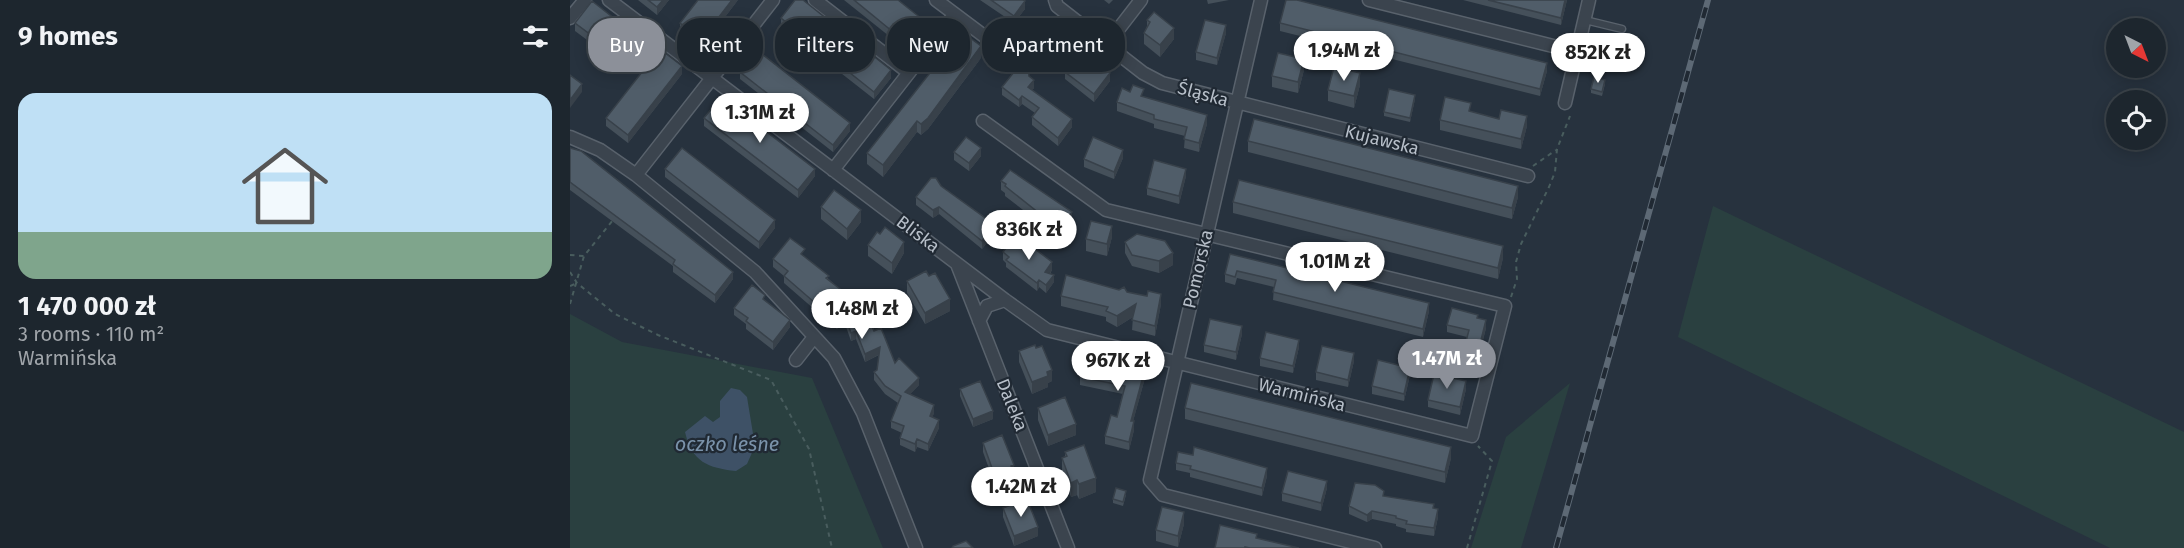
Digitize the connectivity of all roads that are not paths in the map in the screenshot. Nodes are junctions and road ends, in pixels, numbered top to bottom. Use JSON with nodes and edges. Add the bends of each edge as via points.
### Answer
{"nodes":[{"id":1,"x":585,"y":0,"type":"edge"},
{"id":2,"x":609,"y":0,"type":"edge"},
{"id":3,"x":773,"y":0,"type":"edge"},
{"id":4,"x":815,"y":0,"type":"edge"},
{"id":5,"x":936,"y":0,"type":"edge"},
{"id":6,"x":1055,"y":0,"type":"edge"},
{"id":7,"x":1141,"y":0,"type":"edge"},
{"id":8,"x":1261,"y":0,"type":"edge"},
{"id":9,"x":1369,"y":0,"type":"edge"},
{"id":10,"x":1589,"y":0,"type":"edge"},
{"id":11,"x":954,"y":15,"type":"junction"},
{"id":12,"x":570,"y":18,"type":"edge"},
{"id":13,"x":952,"y":18,"type":"edge"},
{"id":14,"x":1073,"y":18,"type":"edge"},
{"id":15,"x":1585,"y":20,"type":"junction"},
{"id":16,"x":1125,"y":21,"type":"edge"},
{"id":17,"x":1622,"y":29,"type":"dead end"},
{"id":18,"x":982,"y":35,"type":"edge"},
{"id":19,"x":1577,"y":52,"type":"junction"},
{"id":20,"x":887,"y":56,"type":"edge"},
{"id":21,"x":1125,"y":58,"type":"edge"},
{"id":22,"x":908,"y":72,"type":"edge"},
{"id":23,"x":712,"y":79,"type":"junction"},
{"id":24,"x":1237,"y":103,"type":"junction"},
{"id":25,"x":1569,"y":104,"type":"road end"},
{"id":26,"x":983,"y":121,"type":"dead end"},
{"id":27,"x":570,"y":137,"type":"edge"},
{"id":28,"x":833,"y":170,"type":"junction"},
{"id":29,"x":1529,"y":172,"type":"road end"},
{"id":30,"x":636,"y":175,"type":"junction"},
{"id":31,"x":1206,"y":233,"type":"junction"},
{"id":32,"x":957,"y":263,"type":"junction"},
{"id":33,"x":1005,"y":300,"type":"junction"},
{"id":34,"x":978,"y":321,"type":"junction"},
{"id":35,"x":814,"y":337,"type":"junction"},
{"id":36,"x":796,"y":360,"type":"dead end"},
{"id":37,"x":1176,"y":364,"type":"junction"},
{"id":38,"x":1068,"y":547,"type":"edge"},
{"id":39,"x":916,"y":548,"type":"edge"},
{"id":40,"x":1375,"y":548,"type":"edge"}],
"edges":[{"from":1,"to":12,"type":"street"},
{"from":2,"to":23,"type":"street","name":"Bliska"},
{"from":3,"to":23,"type":"street"},
{"from":4,"to":20,"type":"street"},
{"from":5,"to":11,"type":"street"},
{"from":6,"to":14,"type":"street","name":"Śląska"},
{"from":7,"to":16,"type":"street"},
{"from":8,"to":24,"type":"street","name":"Pomorska"},
{"from":9,"to":19,"type":"street"},
{"from":10,"to":15,"type":"street"},
{"from":11,"to":13,"type":"street"},
{"from":11,"to":18,"type":"street"},
{"from":15,"to":17,"type":"lane"},
{"from":15,"to":19,"type":"street"},
{"from":19,"to":25,"type":"street"},
{"from":21,"to":24,"type":"street","name":"Śląska","via":[[1162,83]]},
{"from":22,"to":28,"type":"street"},
{"from":23,"to":28,"type":"street","name":"Bliska"},
{"from":23,"to":30,"type":"street"},
{"from":24,"to":29,"type":"street","name":"Kujawska"},
{"from":24,"to":31,"type":"street","name":"Pomorska"},
{"from":26,"to":31,"type":"street","via":[[1106,210]]},
{"from":27,"to":30,"type":"street","via":[[600,150]]},
{"from":28,"to":32,"type":"street","name":"Bliska"},
{"from":30,"to":35,"type":"street","via":[[755,272]]},
{"from":31,"to":37,"type":"street","name":"Pomorska"},
{"from":31,"to":37,"type":"street","name":"Warmińska","via":[[1505,306],[1472,436]]},
{"from":32,"to":33,"type":"street","name":"Bliska"},
{"from":32,"to":34,"type":"street","name":"Daleka"},
{"from":33,"to":34,"type":"street","via":[[987,306]]},
{"from":33,"to":37,"type":"street","name":"Bliska","via":[[1058,334]]},
{"from":34,"to":38,"type":"street","name":"Daleka"},
{"from":35,"to":36,"type":"street"},
{"from":35,"to":39,"type":"street","via":[[848,381]]},
{"from":37,"to":40,"type":"street","name":"Pomorska","via":[[1150,474],[1157,491]]}]}
